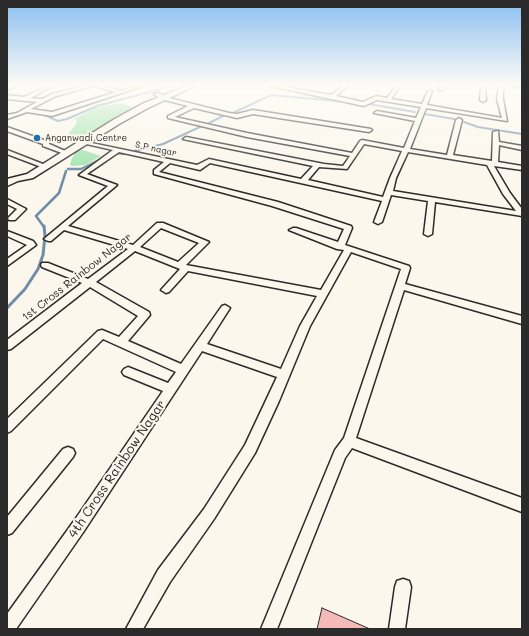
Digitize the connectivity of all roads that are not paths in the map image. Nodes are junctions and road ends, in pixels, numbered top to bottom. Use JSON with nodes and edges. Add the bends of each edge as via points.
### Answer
{"nodes":[{"id":1,"x":128,"y":115,"type":"edge"},
{"id":2,"x":175,"y":115,"type":"edge"},
{"id":3,"x":227,"y":115,"type":"edge"},
{"id":4,"x":242,"y":115,"type":"edge"},
{"id":5,"x":270,"y":115,"type":"edge"},
{"id":6,"x":387,"y":115,"type":"edge"},
{"id":7,"x":419,"y":115,"type":"edge"},
{"id":8,"x":474,"y":115,"type":"edge"},
{"id":9,"x":504,"y":115,"type":"edge"},
{"id":10,"x":232,"y":116,"type":"junction"},
{"id":11,"x":226,"y":120,"type":"dead end"},
{"id":12,"x":417,"y":120,"type":"junction"},
{"id":13,"x":459,"y":120,"type":"dead end"},
{"id":14,"x":220,"y":123,"type":"dead end"},
{"id":15,"x":214,"y":127,"type":"junction"},
{"id":16,"x":7,"y":130,"type":"edge"},
{"id":17,"x":368,"y":130,"type":"dead end"},
{"id":18,"x":496,"y":132,"type":"dead end"},
{"id":19,"x":186,"y":139,"type":"dead end"},
{"id":20,"x":84,"y":142,"type":"junction"},
{"id":21,"x":496,"y":143,"type":"junction"},
{"id":22,"x":522,"y":148,"type":"edge"},
{"id":23,"x":117,"y":150,"type":"junction"},
{"id":24,"x":406,"y":150,"type":"junction"},
{"id":25,"x":7,"y":152,"type":"edge"},
{"id":26,"x":67,"y":153,"type":"junction"},
{"id":27,"x":354,"y":155,"type":"junction"},
{"id":28,"x":450,"y":156,"type":"junction"},
{"id":29,"x":169,"y":161,"type":"junction"},
{"id":30,"x":492,"y":163,"type":"junction"},
{"id":31,"x":317,"y":165,"type":"junction"},
{"id":32,"x":46,"y":166,"type":"junction"},
{"id":33,"x":522,"y":168,"type":"edge"},
{"id":34,"x":10,"y":179,"type":"edge"},
{"id":35,"x":303,"y":181,"type":"junction"},
{"id":36,"x":389,"y":192,"type":"junction"},
{"id":37,"x":386,"y":200,"type":"junction"},
{"id":38,"x":432,"y":200,"type":"junction"},
{"id":39,"x":7,"y":201,"type":"edge"},
{"id":40,"x":522,"y":214,"type":"edge"},
{"id":41,"x":12,"y":218,"type":"dead end"},
{"id":42,"x":378,"y":222,"type":"dead end"},
{"id":43,"x":63,"y":227,"type":"junction"},
{"id":44,"x":293,"y":230,"type":"dead end"},
{"id":45,"x":7,"y":234,"type":"edge"},
{"id":46,"x":428,"y":234,"type":"dead end"},
{"id":47,"x":48,"y":239,"type":"dead end"},
{"id":48,"x":134,"y":248,"type":"junction"},
{"id":49,"x":344,"y":248,"type":"junction"},
{"id":50,"x":7,"y":263,"type":"edge"},
{"id":51,"x":44,"y":265,"type":"dead end"},
{"id":52,"x":183,"y":266,"type":"junction"},
{"id":53,"x":88,"y":282,"type":"junction"},
{"id":54,"x":400,"y":286,"type":"junction"},
{"id":55,"x":166,"y":290,"type":"dead end"},
{"id":56,"x":323,"y":294,"type":"junction"},
{"id":57,"x":225,"y":308,"type":"dead end"},
{"id":58,"x":522,"y":320,"type":"edge"},
{"id":59,"x":121,"y":342,"type":"junction"},
{"id":60,"x":7,"y":346,"type":"edge"},
{"id":61,"x":200,"y":346,"type":"junction"},
{"id":62,"x":184,"y":370,"type":"junction"},
{"id":63,"x":128,"y":372,"type":"dead end"},
{"id":64,"x":284,"y":375,"type":"junction"},
{"id":65,"x":171,"y":390,"type":"junction"},
{"id":66,"x":7,"y":427,"type":"edge"},
{"id":67,"x":349,"y":441,"type":"junction"},
{"id":68,"x":68,"y":453,"type":"dead end"},
{"id":69,"x":522,"y":505,"type":"edge"},
{"id":70,"x":7,"y":528,"type":"edge"},
{"id":71,"x":403,"y":587,"type":"dead end"},
{"id":72,"x":7,"y":628,"type":"edge"},
{"id":73,"x":134,"y":629,"type":"edge"},
{"id":74,"x":269,"y":629,"type":"edge"},
{"id":75,"x":397,"y":629,"type":"edge"}],
"edges":[{"from":1,"to":20,"type":"street"},
{"from":2,"to":15,"type":"street","via":[[170,117]]},
{"from":3,"to":10,"type":"street"},
{"from":4,"to":10,"type":"street"},
{"from":5,"to":17,"type":"street"},
{"from":6,"to":12,"type":"street"},
{"from":7,"to":12,"type":"street"},
{"from":8,"to":9,"type":"street","via":[[505,120]]},
{"from":10,"to":11,"type":"street"},
{"from":12,"to":24,"type":"street"},
{"from":13,"to":28,"type":"street"},
{"from":14,"to":15,"type":"street"},
{"from":15,"to":27,"type":"street"},
{"from":16,"to":26,"type":"street","via":[[47,143],[45,145]]},
{"from":18,"to":21,"type":"street"},
{"from":19,"to":31,"type":"street"},
{"from":20,"to":23,"type":"street","name":"S.P nagar"},
{"from":20,"to":26,"type":"street"},
{"from":21,"to":22,"type":"street"},
{"from":21,"to":30,"type":"street"},
{"from":23,"to":29,"type":"street","name":"S.P nagar"},
{"from":23,"to":43,"type":"street","via":[[82,175],[113,185]]},
{"from":24,"to":27,"type":"street","via":[[362,142]]},
{"from":24,"to":28,"type":"street"},
{"from":24,"to":36,"type":"street"},
{"from":25,"to":32,"type":"street"},
{"from":26,"to":32,"type":"street"},
{"from":27,"to":31,"type":"street","via":[[345,168]]},
{"from":28,"to":30,"type":"street"},
{"from":29,"to":35,"type":"street","name":"S.P nagar","via":[[199,168],[209,161]]},
{"from":29,"to":49,"type":"street","via":[[156,173],[276,204],[348,228]]},
{"from":30,"to":33,"type":"street"},
{"from":30,"to":40,"type":"street"},
{"from":31,"to":35,"type":"street"},
{"from":32,"to":34,"type":"street","via":[[30,176]]},
{"from":35,"to":37,"type":"street"},
{"from":36,"to":37,"type":"street"},
{"from":36,"to":38,"type":"street"},
{"from":37,"to":42,"type":"street"},
{"from":38,"to":40,"type":"street"},
{"from":38,"to":46,"type":"street"},
{"from":39,"to":41,"type":"street","via":[[22,209]]},
{"from":43,"to":47,"type":"street"},
{"from":43,"to":48,"type":"street"},
{"from":44,"to":49,"type":"street"},
{"from":45,"to":50,"type":"street","via":[[32,245]]},
{"from":48,"to":52,"type":"street"},
{"from":48,"to":52,"type":"street","name":"1st Cross Rainbow Nagar","via":[[160,226],[205,242]]},
{"from":48,"to":53,"type":"street","name":"1st Cross Rainbow Nagar"},
{"from":49,"to":54,"type":"street","via":[[406,268]]},
{"from":49,"to":56,"type":"street"},
{"from":51,"to":53,"type":"street"},
{"from":52,"to":55,"type":"street"},
{"from":52,"to":56,"type":"street"},
{"from":53,"to":59,"type":"street","via":[[145,315]]},
{"from":53,"to":60,"type":"street","name":"1st Cross Rainbow Nagar"},
{"from":54,"to":58,"type":"street"},
{"from":54,"to":67,"type":"street"},
{"from":56,"to":64,"type":"street","via":[[305,326]]},
{"from":57,"to":61,"type":"street","name":"4th Cross Rainbow Nagar"},
{"from":59,"to":62,"type":"street"},
{"from":59,"to":66,"type":"street","via":[[102,334]]},
{"from":61,"to":62,"type":"street","name":"4th Cross Rainbow Nagar"},
{"from":61,"to":64,"type":"street"},
{"from":62,"to":65,"type":"street","name":"4th Cross Rainbow Nagar"},
{"from":63,"to":65,"type":"street"},
{"from":64,"to":73,"type":"street","via":[[250,450],[209,514],[164,576]]},
{"from":65,"to":72,"type":"street","name":"4th Cross Rainbow Nagar"},
{"from":67,"to":69,"type":"street"},
{"from":67,"to":74,"type":"street","via":[[340,454]]},
{"from":68,"to":70,"type":"street"},
{"from":71,"to":75,"type":"street"}]}
